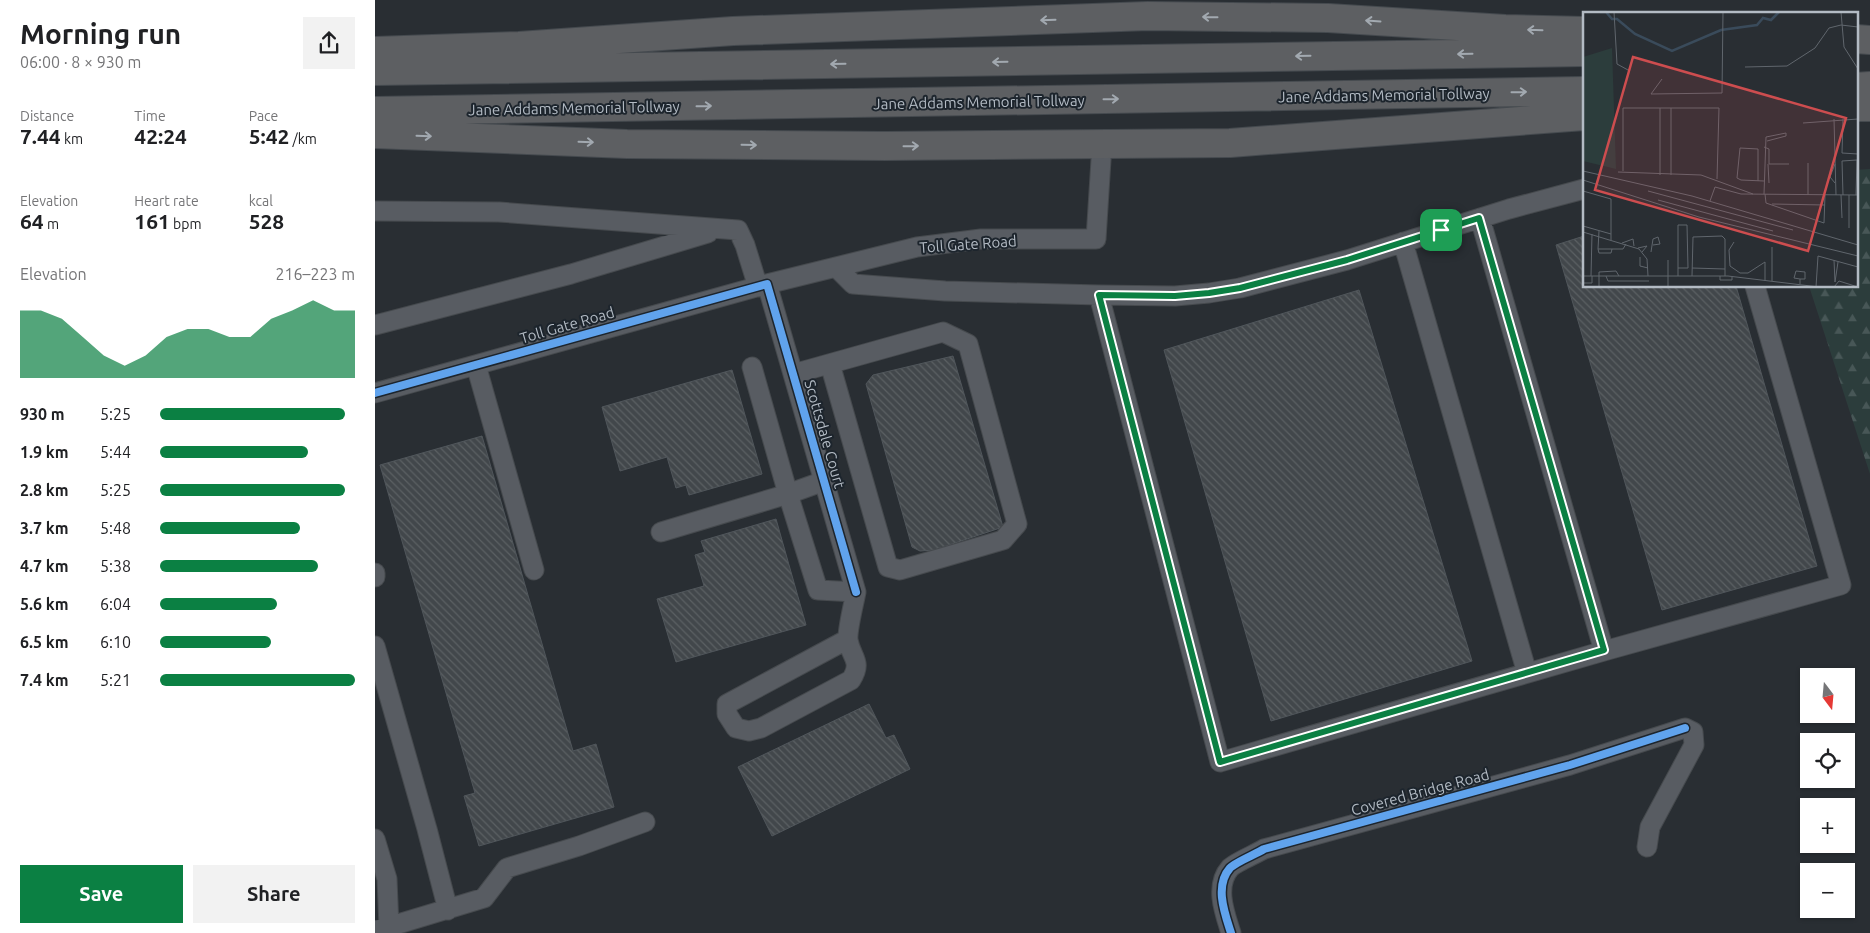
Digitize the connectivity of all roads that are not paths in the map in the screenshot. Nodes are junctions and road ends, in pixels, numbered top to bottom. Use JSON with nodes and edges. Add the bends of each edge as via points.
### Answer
{"nodes":[{"id":1,"x":1583,"y":31,"type":"edge"},
{"id":2,"x":1857,"y":39,"type":"edge"},
{"id":3,"x":1870,"y":40,"type":"edge"},
{"id":4,"x":1857,"y":47,"type":"edge"},
{"id":5,"x":1870,"y":47,"type":"edge"},
{"id":6,"x":375,"y":51,"type":"edge"},
{"id":7,"x":1583,"y":52,"type":"edge"},
{"id":8,"x":375,"y":71,"type":"edge"},
{"id":9,"x":1870,"y":86,"type":"edge"},
{"id":10,"x":1857,"y":87,"type":"edge"},
{"id":11,"x":1583,"y":91,"type":"edge"},
{"id":12,"x":1857,"y":107,"type":"edge"},
{"id":13,"x":1870,"y":107,"type":"edge"},
{"id":14,"x":375,"y":111,"type":"edge"},
{"id":15,"x":1583,"y":116,"type":"edge"},
{"id":16,"x":375,"y":134,"type":"edge"},
{"id":17,"x":1102,"y":144,"type":"junction"},
{"id":18,"x":1583,"y":189,"type":"edge"},
{"id":19,"x":375,"y":211,"type":"edge"},
{"id":20,"x":1479,"y":218,"type":"junction"},
{"id":21,"x":721,"y":229,"type":"junction"},
{"id":22,"x":1403,"y":242,"type":"junction"},
{"id":23,"x":836,"y":267,"type":"junction"},
{"id":24,"x":762,"y":285,"type":"junction"},
{"id":25,"x":1756,"y":288,"type":"edge"},
{"id":26,"x":1099,"y":295,"type":"junction"},
{"id":27,"x":375,"y":325,"type":"edge"},
{"id":28,"x":830,"y":364,"type":"junction"},
{"id":29,"x":476,"y":365,"type":"junction"},
{"id":30,"x":752,"y":367,"type":"dead end"},
{"id":31,"x":793,"y":374,"type":"junction"},
{"id":32,"x":375,"y":393,"type":"edge"},
{"id":33,"x":824,"y":482,"type":"junction"},
{"id":34,"x":788,"y":494,"type":"junction"},
{"id":35,"x":661,"y":532,"type":"dead end"},
{"id":36,"x":534,"y":570,"type":"dead end"},
{"id":37,"x":856,"y":592,"type":"junction"},
{"id":38,"x":848,"y":639,"type":"junction"},
{"id":39,"x":375,"y":646,"type":"edge"},
{"id":40,"x":1604,"y":650,"type":"junction"},
{"id":41,"x":1527,"y":673,"type":"junction"},
{"id":42,"x":645,"y":822,"type":"dead end"},
{"id":43,"x":375,"y":839,"type":"edge"},
{"id":44,"x":1647,"y":847,"type":"dead end"},
{"id":45,"x":381,"y":903,"type":"edge"},
{"id":46,"x":448,"y":910,"type":"junction"},
{"id":47,"x":382,"y":929,"type":"edge"},
{"id":48,"x":1231,"y":933,"type":"edge"}],
"edges":[{"from":1,"to":6,"type":"highway","one_way":true,"via":[[1328,18],[1148,16],[733,31],[519,46]]},
{"from":2,"to":3,"type":"highway"},
{"from":4,"to":5,"type":"highway"},
{"from":7,"to":8,"type":"highway","one_way":true},
{"from":9,"to":10,"type":"highway"},
{"from":14,"to":11,"type":"highway","name":"Jane Addams Memorial Tollway","one_way":true},
{"from":12,"to":13,"type":"highway"},
{"from":15,"to":17,"type":"highway","via":[[1230,143]]},
{"from":16,"to":17,"type":"highway","one_way":true,"via":[[627,144]]},
{"from":17,"to":23,"type":"street","name":"Toll Gate Road","via":[[1096,239],[981,240],[917,247]]},
{"from":18,"to":20,"type":"street"},
{"from":19,"to":21,"type":"street","via":[[499,212]]},
{"from":20,"to":22,"type":"street"},
{"from":20,"to":40,"type":"street"},
{"from":21,"to":24,"type":"street","name":"Scottsdale Court","via":[[737,230]]},
{"from":21,"to":27,"type":"street","via":[[571,274]]},
{"from":22,"to":26,"type":"street","via":[[1240,288],[1175,296]]},
{"from":22,"to":41,"type":"street"},
{"from":23,"to":24,"type":"street","name":"Toll Gate Road"},
{"from":23,"to":26,"type":"street","via":[[853,284],[945,291]]},
{"from":24,"to":29,"type":"street","name":"Toll Gate Road"},
{"from":24,"to":31,"type":"street","name":"Scottsdale Court"},
{"from":25,"to":40,"type":"street","via":[[1841,585]]},
{"from":26,"to":41,"type":"street","via":[[1220,762]]},
{"from":28,"to":28,"type":"street","via":[[943,332],[968,344],[1017,524],[1003,540],[900,570],[889,567]]},
{"from":28,"to":31,"type":"street"},
{"from":29,"to":32,"type":"street","name":"Toll Gate Road"},
{"from":29,"to":36,"type":"street"},
{"from":30,"to":34,"type":"street"},
{"from":31,"to":33,"type":"street","name":"Scottsdale Court"},
{"from":33,"to":34,"type":"street"},
{"from":33,"to":37,"type":"street","name":"Scottsdale Court"},
{"from":34,"to":35,"type":"street"},
{"from":34,"to":37,"type":"street","via":[[819,590]]},
{"from":37,"to":38,"type":"street"},
{"from":38,"to":38,"type":"street","via":[[857,662],[856,673],[851,680],[761,728],[749,731],[736,728],[727,714],[727,704]]},
{"from":39,"to":46,"type":"street"},
{"from":40,"to":41,"type":"street"},
{"from":42,"to":46,"type":"street","via":[[507,868],[485,898]]},
{"from":43,"to":45,"type":"street","via":[[387,879]]},
{"from":44,"to":48,"type":"street","name":"Covered Bridge Road","via":[[1650,827],[1694,746],[1693,732],[1685,728],[1570,766],[1264,849],[1230,868],[1223,882],[1221,899]]},
{"from":45,"to":47,"type":"street"},
{"from":46,"to":47,"type":"street"}]}
